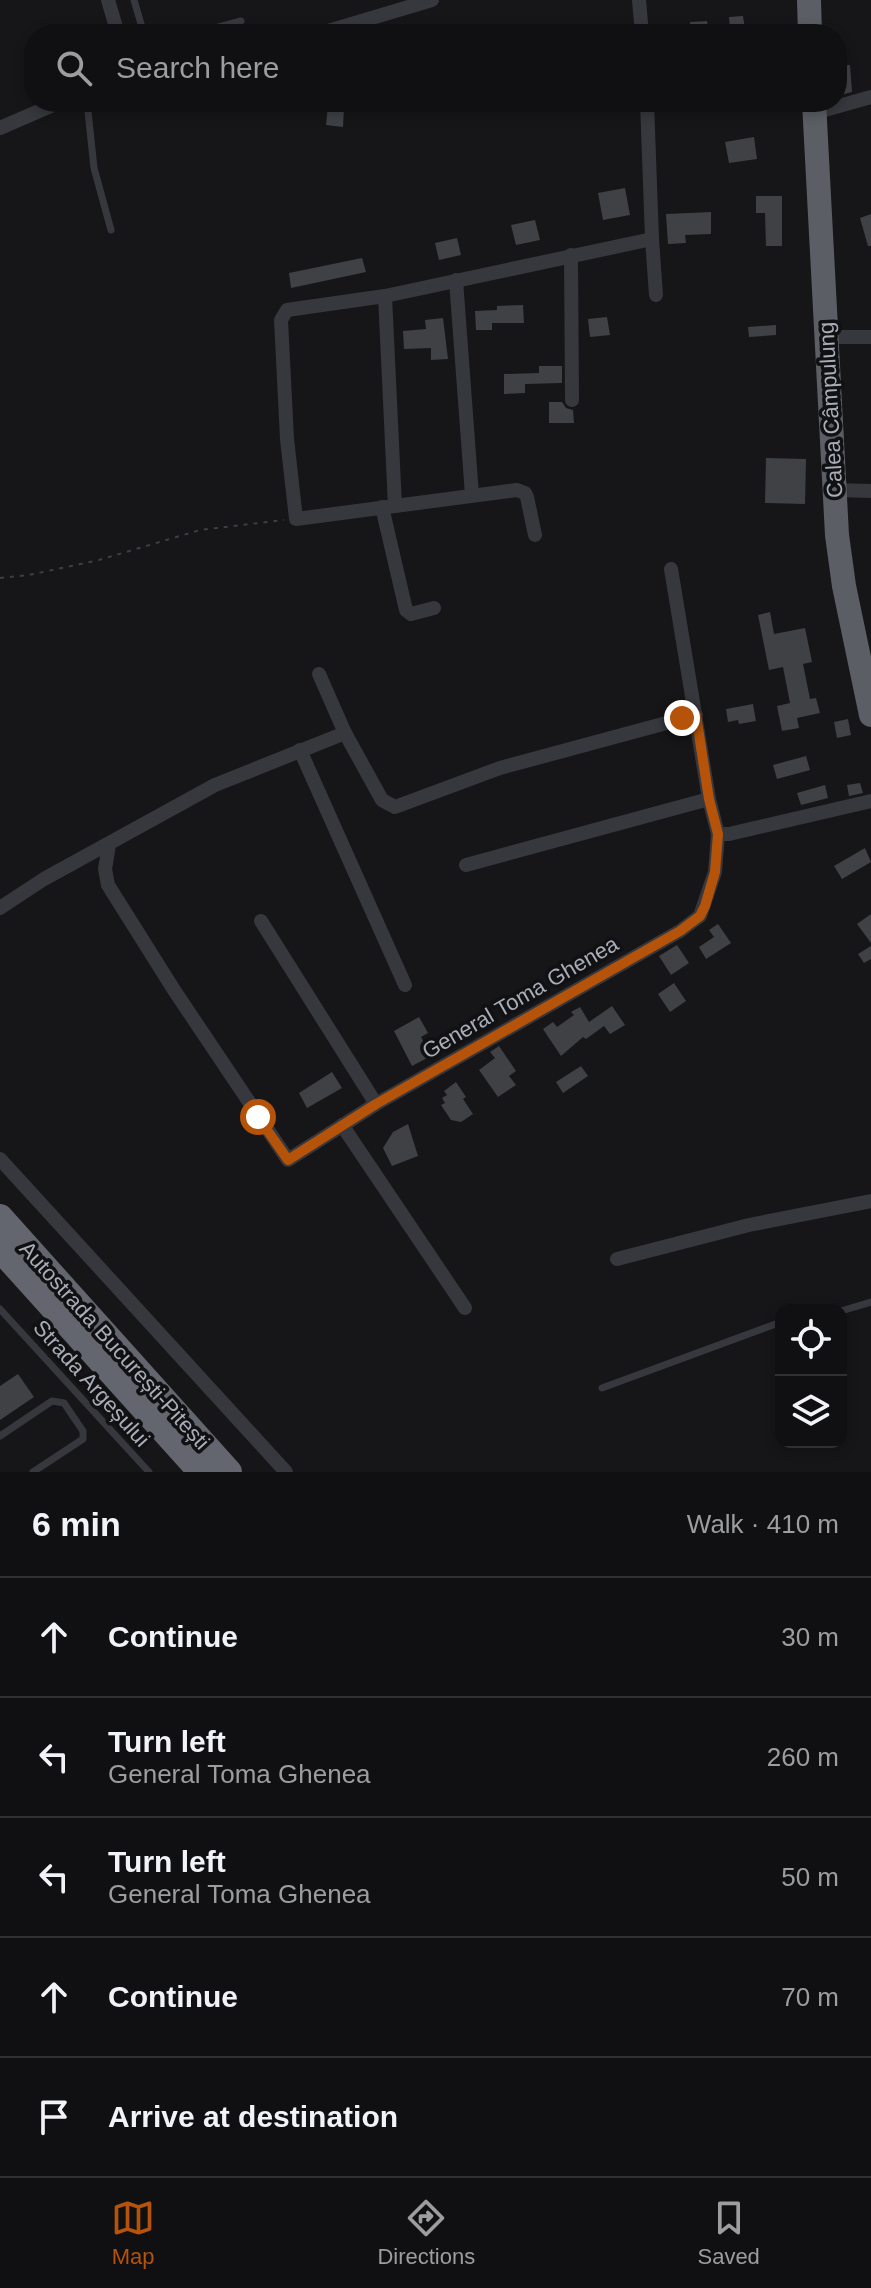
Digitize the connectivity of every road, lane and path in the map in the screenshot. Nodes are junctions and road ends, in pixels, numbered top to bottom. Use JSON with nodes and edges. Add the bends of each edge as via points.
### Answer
{"nodes":[{"id":1,"x":108,"y":0,"type":"edge"},
{"id":2,"x":134,"y":0,"type":"edge"},
{"id":3,"x":432,"y":0,"type":"edge"},
{"id":4,"x":639,"y":0,"type":"edge"},
{"id":5,"x":809,"y":0,"type":"edge"},
{"id":6,"x":241,"y":21,"type":"dead end"},
{"id":7,"x":115,"y":24,"type":"edge"},
{"id":8,"x":141,"y":24,"type":"edge"},
{"id":9,"x":230,"y":24,"type":"edge"},
{"id":10,"x":352,"y":24,"type":"edge"},
{"id":11,"x":641,"y":24,"type":"edge"},
{"id":12,"x":810,"y":24,"type":"edge"},
{"id":13,"x":871,"y":97,"type":"edge"},
{"id":14,"x":847,"y":102,"type":"edge"},
{"id":15,"x":37,"y":112,"type":"edge"},
{"id":16,"x":88,"y":112,"type":"edge"},
{"id":17,"x":647,"y":112,"type":"edge"},
{"id":18,"x":814,"y":112,"type":"edge"},
{"id":19,"x":0,"y":128,"type":"edge"},
{"id":20,"x":111,"y":230,"type":"dead end"},
{"id":21,"x":652,"y":239,"type":"junction"},
{"id":22,"x":571,"y":255,"type":"junction"},
{"id":23,"x":456,"y":280,"type":"junction"},
{"id":24,"x":656,"y":295,"type":"dead end"},
{"id":25,"x":385,"y":296,"type":"junction"},
{"id":26,"x":826,"y":337,"type":"junction"},
{"id":27,"x":871,"y":337,"type":"edge"},
{"id":28,"x":572,"y":400,"type":"dead end"},
{"id":29,"x":834,"y":490,"type":"junction"},
{"id":30,"x":871,"y":491,"type":"edge"},
{"id":31,"x":472,"y":495,"type":"junction"},
{"id":32,"x":389,"y":506,"type":"junction"},
{"id":33,"x":296,"y":519,"type":"junction"},
{"id":34,"x":535,"y":535,"type":"dead end"},
{"id":35,"x":671,"y":569,"type":"dead end"},
{"id":36,"x":0,"y":578,"type":"edge"},
{"id":37,"x":434,"y":608,"type":"dead end"},
{"id":38,"x":319,"y":674,"type":"dead end"},
{"id":39,"x":696,"y":715,"type":"junction"},
{"id":40,"x":871,"y":715,"type":"edge"},
{"id":41,"x":345,"y":733,"type":"junction"},
{"id":42,"x":300,"y":750,"type":"junction"},
{"id":43,"x":709,"y":799,"type":"junction"},
{"id":44,"x":871,"y":801,"type":"edge"},
{"id":45,"x":718,"y":834,"type":"junction"},
{"id":46,"x":109,"y":845,"type":"junction"},
{"id":47,"x":466,"y":865,"type":"dead end"},
{"id":48,"x":0,"y":908,"type":"edge"},
{"id":49,"x":261,"y":921,"type":"dead end"},
{"id":50,"x":405,"y":985,"type":"dead end"},
{"id":51,"x":376,"y":1104,"type":"junction"},
{"id":52,"x":342,"y":1125,"type":"junction"},
{"id":53,"x":0,"y":1159,"type":"edge"},
{"id":54,"x":871,"y":1201,"type":"edge"},
{"id":55,"x":0,"y":1217,"type":"edge"},
{"id":56,"x":0,"y":1249,"type":"edge"},
{"id":57,"x":617,"y":1259,"type":"dead end"},
{"id":58,"x":871,"y":1302,"type":"edge"},
{"id":59,"x":465,"y":1308,"type":"dead end"},
{"id":60,"x":0,"y":1309,"type":"edge"},
{"id":61,"x":847,"y":1309,"type":"edge"},
{"id":62,"x":4,"y":1318,"type":"edge"},
{"id":63,"x":775,"y":1324,"type":"edge"},
{"id":64,"x":602,"y":1388,"type":"dead end"},
{"id":65,"x":0,"y":1436,"type":"edge"},
{"id":66,"x":33,"y":1472,"type":"edge"},
{"id":67,"x":149,"y":1472,"type":"edge"},
{"id":68,"x":201,"y":1472,"type":"edge"},
{"id":69,"x":229,"y":1472,"type":"edge"},
{"id":70,"x":286,"y":1472,"type":"edge"}],
"edges":[{"from":1,"to":7,"type":"street"},
{"from":2,"to":8,"type":"lane"},
{"from":3,"to":10,"type":"street"},
{"from":4,"to":11,"type":"street"},
{"from":5,"to":12,"type":"highway"},
{"from":6,"to":9,"type":"lane"},
{"from":13,"to":14,"type":"street"},
{"from":15,"to":19,"type":"street"},
{"from":16,"to":20,"type":"lane","via":[[94,168]]},
{"from":17,"to":21,"type":"street"},
{"from":18,"to":26,"type":"highway","name":"Calea Câmpulung"},
{"from":21,"to":22,"type":"street"},
{"from":21,"to":24,"type":"street"},
{"from":22,"to":23,"type":"street"},
{"from":22,"to":28,"type":"street"},
{"from":23,"to":25,"type":"street"},
{"from":23,"to":31,"type":"street"},
{"from":25,"to":32,"type":"street"},
{"from":25,"to":33,"type":"street","via":[[284,312],[287,439]]},
{"from":26,"to":27,"type":"street"},
{"from":26,"to":29,"type":"highway","name":"Calea Câmpulung"},
{"from":29,"to":30,"type":"street"},
{"from":29,"to":40,"type":"highway","name":"Calea Câmpulung","via":[[844,586]]},
{"from":31,"to":32,"type":"street"},
{"from":31,"to":34,"type":"street","via":[[521,491]]},
{"from":32,"to":33,"type":"street"},
{"from":32,"to":37,"type":"street","via":[[406,610],[411,614]]},
{"from":33,"to":36,"type":"path","via":[[200,530],[99,560]]},
{"from":35,"to":39,"type":"street","name":"General Toma Ghenea"},
{"from":38,"to":41,"type":"street"},
{"from":39,"to":41,"type":"street","via":[[500,768],[395,807],[382,800]]},
{"from":39,"to":43,"type":"street","name":"General Toma Ghenea"},
{"from":41,"to":42,"type":"street"},
{"from":42,"to":46,"type":"street","via":[[215,785]]},
{"from":42,"to":50,"type":"street"},
{"from":43,"to":45,"type":"street","name":"General Toma Ghenea"},
{"from":43,"to":47,"type":"street"},
{"from":44,"to":45,"type":"street"},
{"from":45,"to":51,"type":"street","name":"General Toma Ghenea","via":[[715,872],[700,916]]},
{"from":46,"to":48,"type":"street"},
{"from":46,"to":52,"type":"street","name":"General Toma Ghenea","via":[[108,885],[288,1160]]},
{"from":49,"to":51,"type":"street"},
{"from":51,"to":52,"type":"street","name":"General Toma Ghenea"},
{"from":52,"to":59,"type":"street"},
{"from":53,"to":70,"type":"street"},
{"from":54,"to":57,"type":"street"},
{"from":55,"to":69,"type":"highway","name":"Autostrada București-Pitești"},
{"from":56,"to":68,"type":"highway","name":"Autostrada București-Pitești"},
{"from":58,"to":61,"type":"lane"},
{"from":60,"to":62,"type":"lane","name":"Strada Argeșului"},
{"from":62,"to":67,"type":"lane","name":"Strada Argeșului"},
{"from":63,"to":64,"type":"lane"},
{"from":65,"to":66,"type":"lane","via":[[52,1401],[64,1403],[83,1439]]}]}
